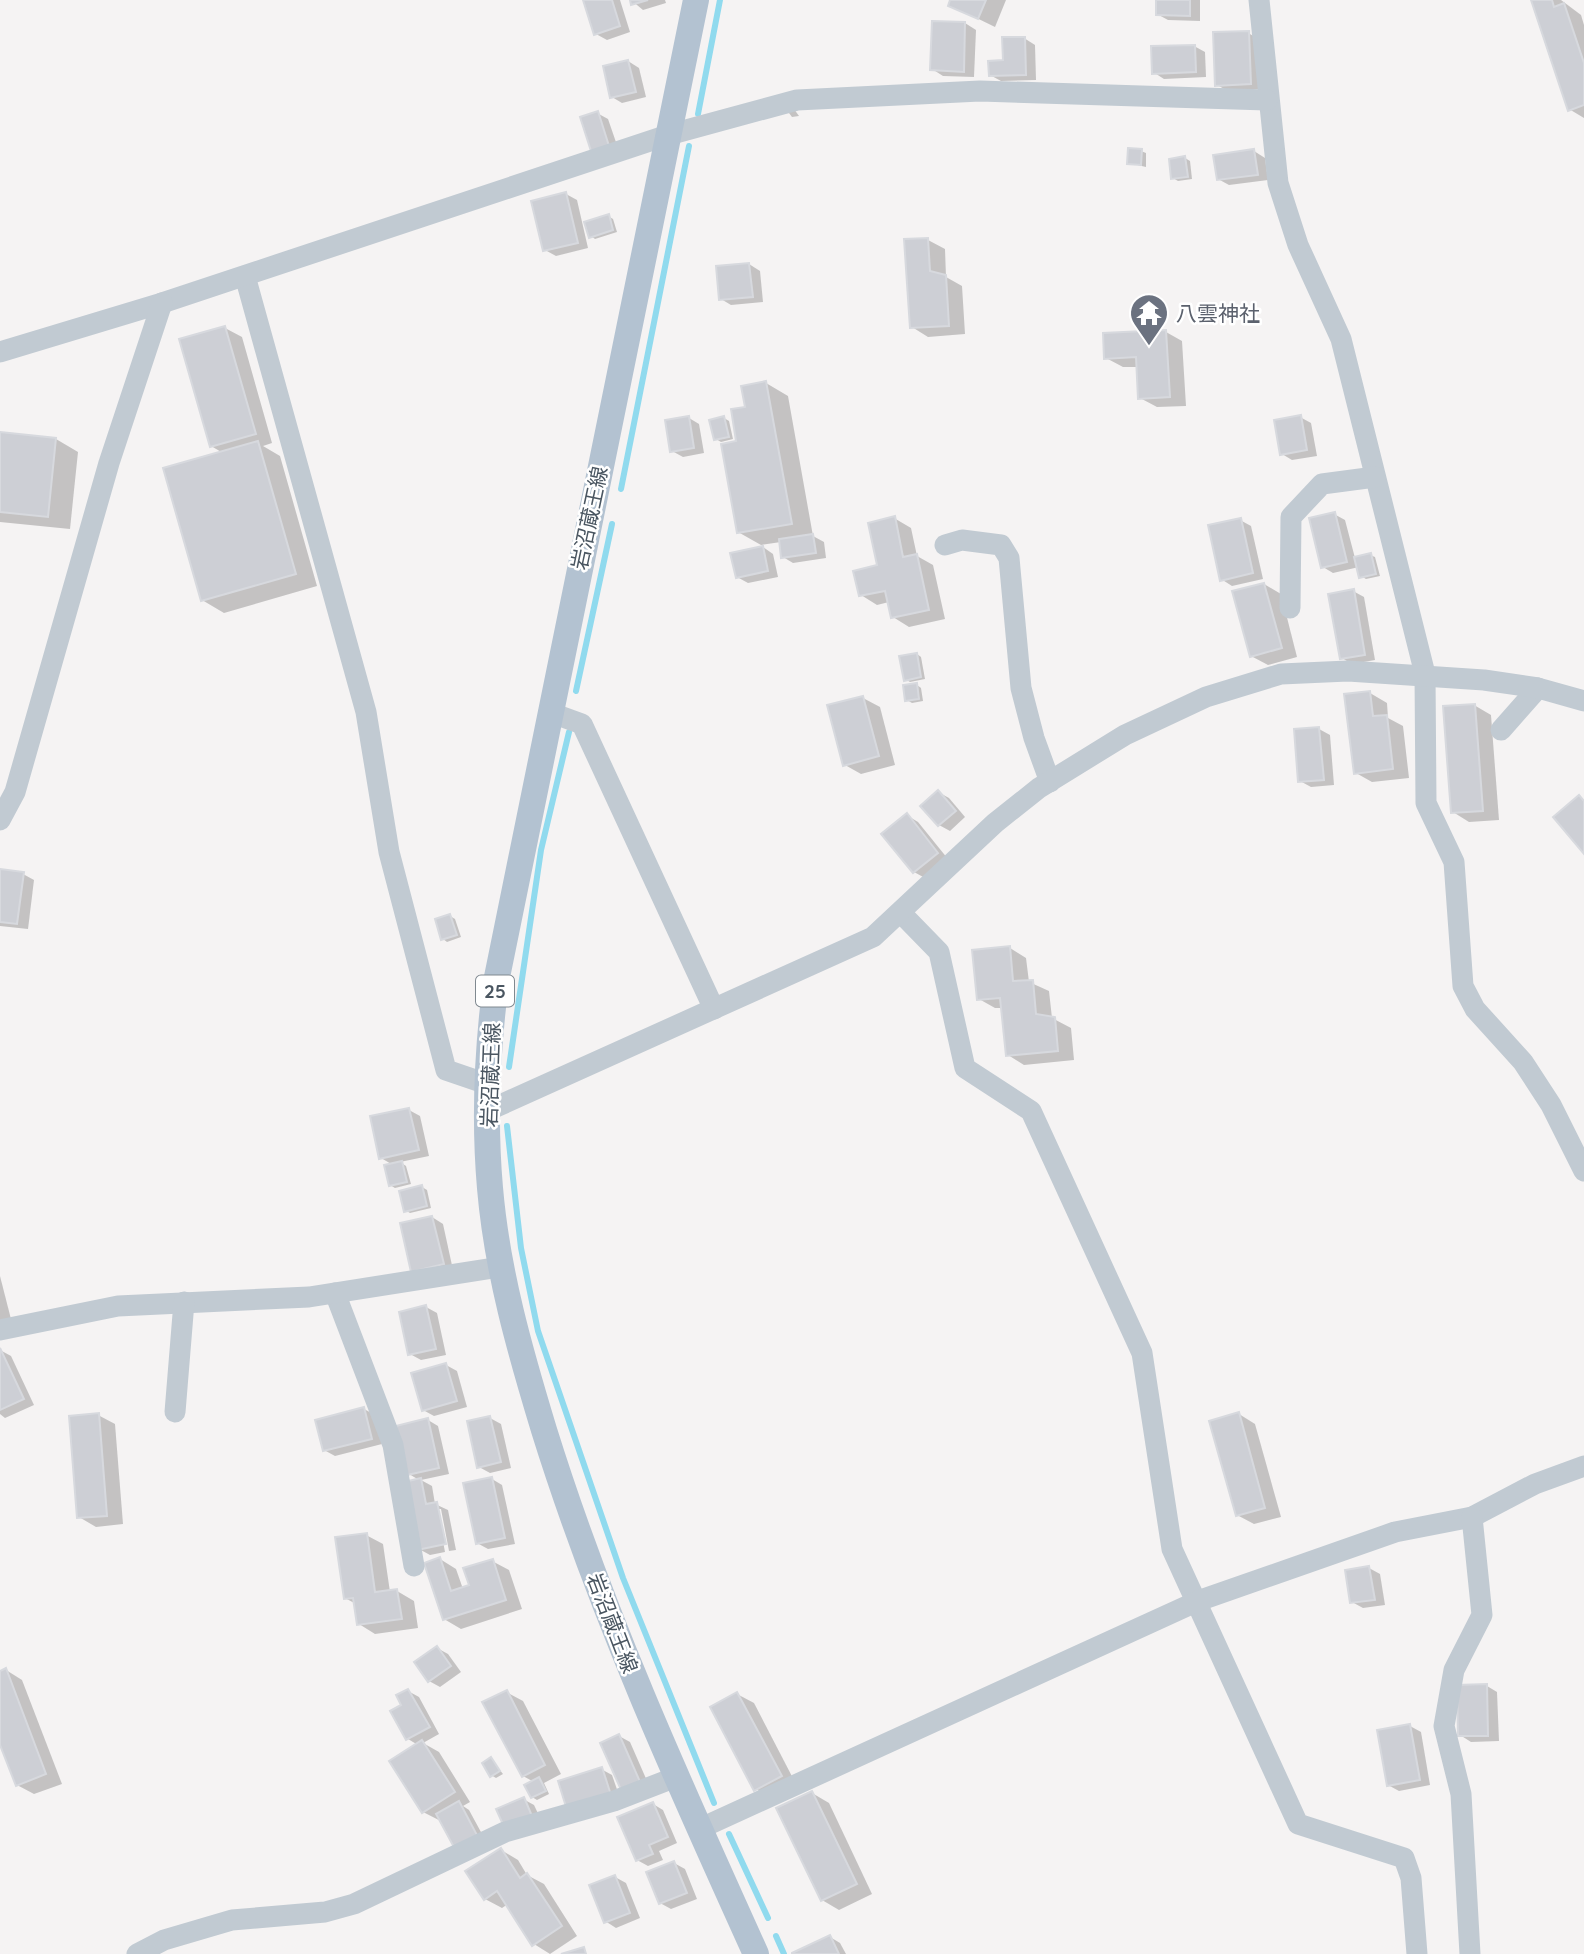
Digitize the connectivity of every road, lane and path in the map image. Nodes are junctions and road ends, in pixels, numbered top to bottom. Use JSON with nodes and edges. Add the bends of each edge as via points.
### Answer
{"nodes":[{"id":1,"x":696,"y":0,"type":"edge"},
{"id":2,"x":1259,"y":0,"type":"edge"},
{"id":3,"x":1267,"y":100,"type":"junction"},
{"id":4,"x":668,"y":135,"type":"junction"},
{"id":5,"x":245,"y":276,"type":"junction"},
{"id":6,"x":162,"y":303,"type":"junction"},
{"id":7,"x":0,"y":352,"type":"edge"},
{"id":8,"x":1375,"y":477,"type":"junction"},
{"id":9,"x":945,"y":545,"type":"dead end"},
{"id":10,"x":1290,"y":608,"type":"dead end"},
{"id":11,"x":1425,"y":674,"type":"junction"},
{"id":12,"x":1538,"y":688,"type":"junction"},
{"id":13,"x":1584,"y":701,"type":"edge"},
{"id":14,"x":549,"y":712,"type":"junction"},
{"id":15,"x":1501,"y":730,"type":"dead end"},
{"id":16,"x":1050,"y":782,"type":"junction"},
{"id":17,"x":7,"y":790,"type":"edge"},
{"id":18,"x":0,"y":820,"type":"edge"},
{"id":19,"x":901,"y":913,"type":"junction"},
{"id":20,"x":713,"y":1009,"type":"junction"},
{"id":21,"x":487,"y":1084,"type":"junction"},
{"id":22,"x":487,"y":1111,"type":"junction"},
{"id":23,"x":1584,"y":1171,"type":"edge"},
{"id":24,"x":500,"y":1267,"type":"junction"},
{"id":25,"x":335,"y":1293,"type":"junction"},
{"id":26,"x":184,"y":1302,"type":"junction"},
{"id":27,"x":0,"y":1330,"type":"edge"},
{"id":28,"x":174,"y":1412,"type":"dead end"},
{"id":29,"x":1584,"y":1466,"type":"edge"},
{"id":30,"x":1472,"y":1517,"type":"junction"},
{"id":31,"x":414,"y":1566,"type":"dead end"},
{"id":32,"x":1198,"y":1601,"type":"junction"},
{"id":33,"x":676,"y":1777,"type":"junction"},
{"id":34,"x":699,"y":1829,"type":"junction"},
{"id":35,"x":136,"y":1954,"type":"edge"},
{"id":36,"x":756,"y":1954,"type":"edge"},
{"id":37,"x":1417,"y":1954,"type":"edge"},
{"id":38,"x":1470,"y":1954,"type":"edge"}],
"edges":[{"from":1,"to":4,"type":"main road","name":"岩沼蔵王線","number":"25"},
{"from":2,"to":3,"type":"street"},
{"from":3,"to":4,"type":"street","via":[[979,91],[797,100]]},
{"from":3,"to":8,"type":"street","via":[[1278,183],[1298,245],[1341,339]]},
{"from":4,"to":5,"type":"street"},
{"from":4,"to":14,"type":"main road","name":"岩沼蔵王線","number":"25"},
{"from":5,"to":6,"type":"street"},
{"from":5,"to":21,"type":"street","via":[[366,712],[389,852],[446,1070]]},
{"from":6,"to":7,"type":"street"},
{"from":6,"to":17,"type":"street"},
{"from":8,"to":10,"type":"street","via":[[1322,484],[1291,517]]},
{"from":8,"to":11,"type":"street"},
{"from":9,"to":16,"type":"street","via":[[962,540],[1001,545],[1009,558],[1021,688]]},
{"from":11,"to":12,"type":"street"},
{"from":11,"to":16,"type":"street","via":[[1281,674],[1194,703],[1125,735]]},
{"from":11,"to":23,"type":"street","via":[[1426,803],[1454,862],[1463,986],[1475,1009],[1523,1062]]},
{"from":12,"to":13,"type":"street"},
{"from":12,"to":15,"type":"street"},
{"from":14,"to":20,"type":"street","via":[[582,724]]},
{"from":14,"to":21,"type":"main road","name":"岩沼蔵王線","number":"25","via":[[496,982]]},
{"from":16,"to":19,"type":"street","via":[[995,823]]},
{"from":17,"to":18,"type":"street"},
{"from":19,"to":20,"type":"street","via":[[873,937]]},
{"from":19,"to":32,"type":"street","via":[[939,952],[965,1068],[1031,1111],[1142,1353],[1172,1549]]},
{"from":20,"to":22,"type":"street"},
{"from":21,"to":22,"type":"main road","name":"岩沼蔵王線","number":"25"},
{"from":22,"to":24,"type":"main road","name":"岩沼蔵王線","number":"25"},
{"from":24,"to":25,"type":"street"},
{"from":24,"to":33,"type":"main road","name":"岩沼蔵王線","number":"25","via":[[561,1482],[614,1629]]},
{"from":25,"to":26,"type":"street"},
{"from":25,"to":31,"type":"street","via":[[393,1445]]},
{"from":26,"to":27,"type":"street","via":[[118,1306]]},
{"from":26,"to":28,"type":"street"},
{"from":29,"to":30,"type":"street","via":[[1535,1484]]},
{"from":30,"to":32,"type":"street","via":[[1395,1532]]},
{"from":30,"to":38,"type":"street","via":[[1482,1615],[1454,1670],[1444,1726],[1461,1794]]},
{"from":32,"to":34,"type":"street"},
{"from":32,"to":37,"type":"street","via":[[1298,1824],[1404,1858],[1411,1878]]},
{"from":33,"to":34,"type":"main road","name":"岩沼蔵王線","number":"25"},
{"from":33,"to":35,"type":"street","via":[[614,1801],[505,1832],[354,1903],[325,1912],[232,1920],[164,1940]]},
{"from":34,"to":36,"type":"main road","name":"岩沼蔵王線","number":"25"}]}
